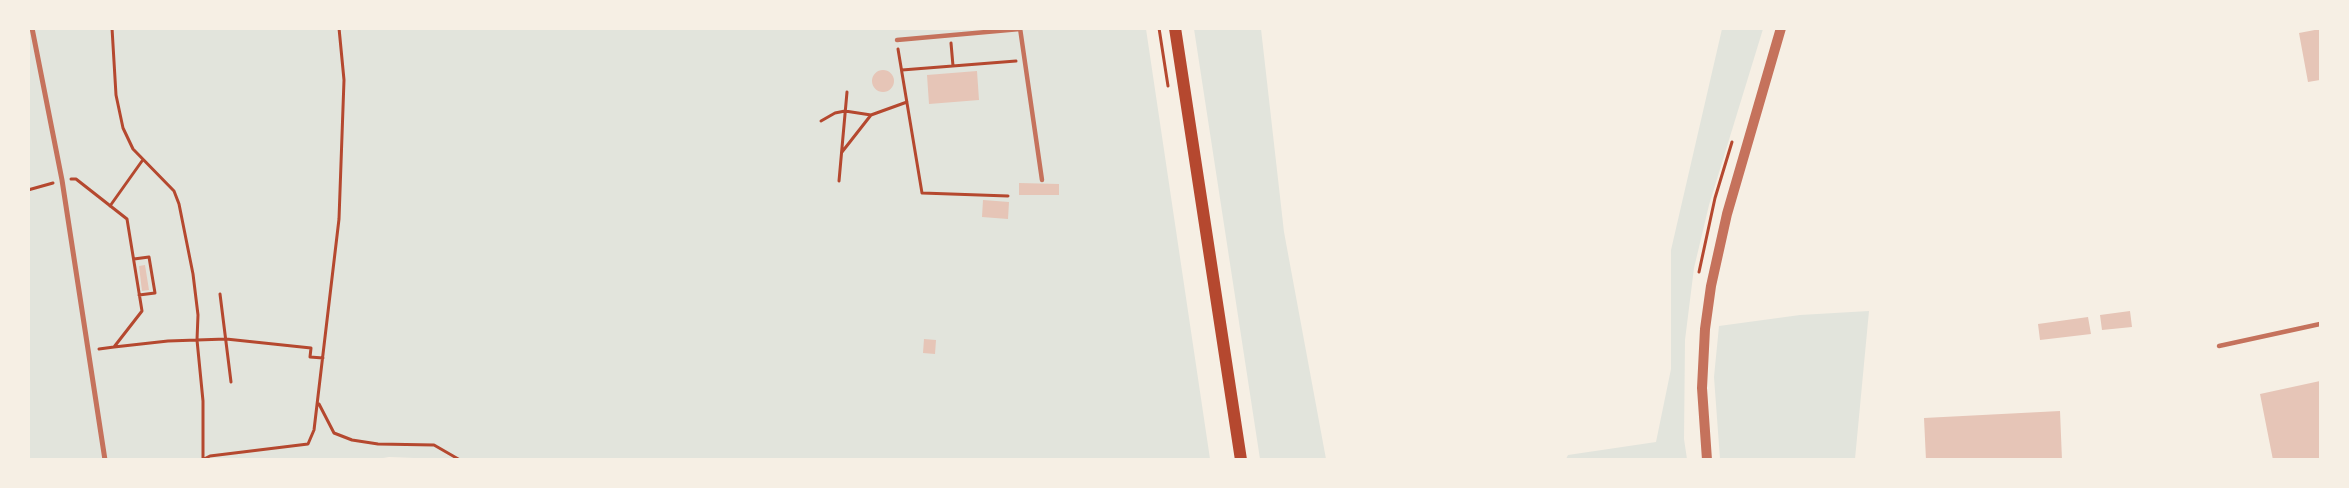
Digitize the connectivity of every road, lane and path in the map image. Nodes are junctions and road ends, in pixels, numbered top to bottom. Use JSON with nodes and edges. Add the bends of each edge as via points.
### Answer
{"nodes":[{"id":1,"x":32,"y":28,"type":"edge"},
{"id":2,"x":112,"y":28,"type":"edge"},
{"id":3,"x":339,"y":28,"type":"edge"},
{"id":4,"x":1175,"y":28,"type":"edge"},
{"id":5,"x":1781,"y":28,"type":"edge"},
{"id":6,"x":1020,"y":29,"type":"edge"},
{"id":7,"x":897,"y":40,"type":"joint"},
{"id":8,"x":1025,"y":60,"type":"junction"},
{"id":9,"x":902,"y":70,"type":"junction"},
{"id":10,"x":847,"y":92,"type":"dead end"},
{"id":11,"x":907,"y":102,"type":"junction"},
{"id":12,"x":845,"y":111,"type":"junction"},
{"id":13,"x":871,"y":115,"type":"junction"},
{"id":14,"x":821,"y":121,"type":"dead end"},
{"id":15,"x":841,"y":154,"type":"junction"},
{"id":16,"x":142,"y":161,"type":"junction"},
{"id":17,"x":62,"y":180,"type":"junction"},
{"id":18,"x":1042,"y":180,"type":"dead end"},
{"id":19,"x":839,"y":181,"type":"dead end"},
{"id":20,"x":28,"y":190,"type":"edge"},
{"id":21,"x":1008,"y":196,"type":"dead end"},
{"id":22,"x":110,"y":206,"type":"junction"},
{"id":23,"x":134,"y":260,"type":"junction"},
{"id":24,"x":140,"y":294,"type":"junction"},
{"id":25,"x":220,"y":294,"type":"dead end"},
{"id":26,"x":2320,"y":324,"type":"edge"},
{"id":27,"x":226,"y":339,"type":"junction"},
{"id":28,"x":197,"y":340,"type":"junction"},
{"id":29,"x":114,"y":346,"type":"junction"},
{"id":30,"x":2219,"y":346,"type":"dead end"},
{"id":31,"x":88,"y":351,"type":"junction"},
{"id":32,"x":324,"y":358,"type":"junction"},
{"id":33,"x":231,"y":382,"type":"dead end"},
{"id":34,"x":318,"y":402,"type":"junction"},
{"id":35,"x":105,"y":459,"type":"edge"},
{"id":36,"x":202,"y":459,"type":"edge"},
{"id":37,"x":459,"y":459,"type":"edge"},
{"id":38,"x":1242,"y":459,"type":"edge"},
{"id":39,"x":1707,"y":459,"type":"edge"}],
"edges":[{"from":1,"to":17,"type":"street"},
{"from":2,"to":16,"type":"path","via":[[116,95],[123,128]]},
{"from":3,"to":32,"type":"path","via":[[344,80],[339,219]]},
{"from":4,"to":38,"type":"main road"},
{"from":5,"to":39,"type":"street","via":[[1727,214],[1711,286],[1702,388]]},
{"from":6,"to":7,"type":"lane"},
{"from":6,"to":8,"type":"lane"},
{"from":7,"to":9,"type":"path"},
{"from":8,"to":9,"type":"path"},
{"from":8,"to":18,"type":"lane"},
{"from":9,"to":11,"type":"path"},
{"from":10,"to":12,"type":"path"},
{"from":11,"to":13,"type":"path"},
{"from":11,"to":21,"type":"path","via":[[922,193]]},
{"from":12,"to":13,"type":"path"},
{"from":12,"to":14,"type":"path"},
{"from":12,"to":15,"type":"path"},
{"from":13,"to":15,"type":"path"},
{"from":15,"to":19,"type":"path"},
{"from":16,"to":22,"type":"path"},
{"from":16,"to":28,"type":"path","via":[[174,191],[180,204],[193,274]]},
{"from":17,"to":20,"type":"path"},
{"from":17,"to":22,"type":"path","via":[[76,179]]},
{"from":17,"to":31,"type":"street"},
{"from":22,"to":23,"type":"path","via":[[127,219]]},
{"from":23,"to":24,"type":"path"},
{"from":23,"to":24,"type":"path","via":[[149,257],[154,293]]},
{"from":24,"to":29,"type":"path","via":[[142,311]]},
{"from":25,"to":27,"type":"path"},
{"from":26,"to":30,"type":"lane"},
{"from":27,"to":28,"type":"path"},
{"from":27,"to":32,"type":"path","via":[[311,348],[310,357]]},
{"from":27,"to":33,"type":"path"},
{"from":28,"to":29,"type":"path"},
{"from":28,"to":36,"type":"path","via":[[203,401]]},
{"from":29,"to":31,"type":"path"},
{"from":31,"to":35,"type":"street"},
{"from":32,"to":34,"type":"path"},
{"from":34,"to":36,"type":"path","via":[[308,444]]},
{"from":34,"to":37,"type":"path","via":[[334,433],[378,444],[434,445]]}]}
